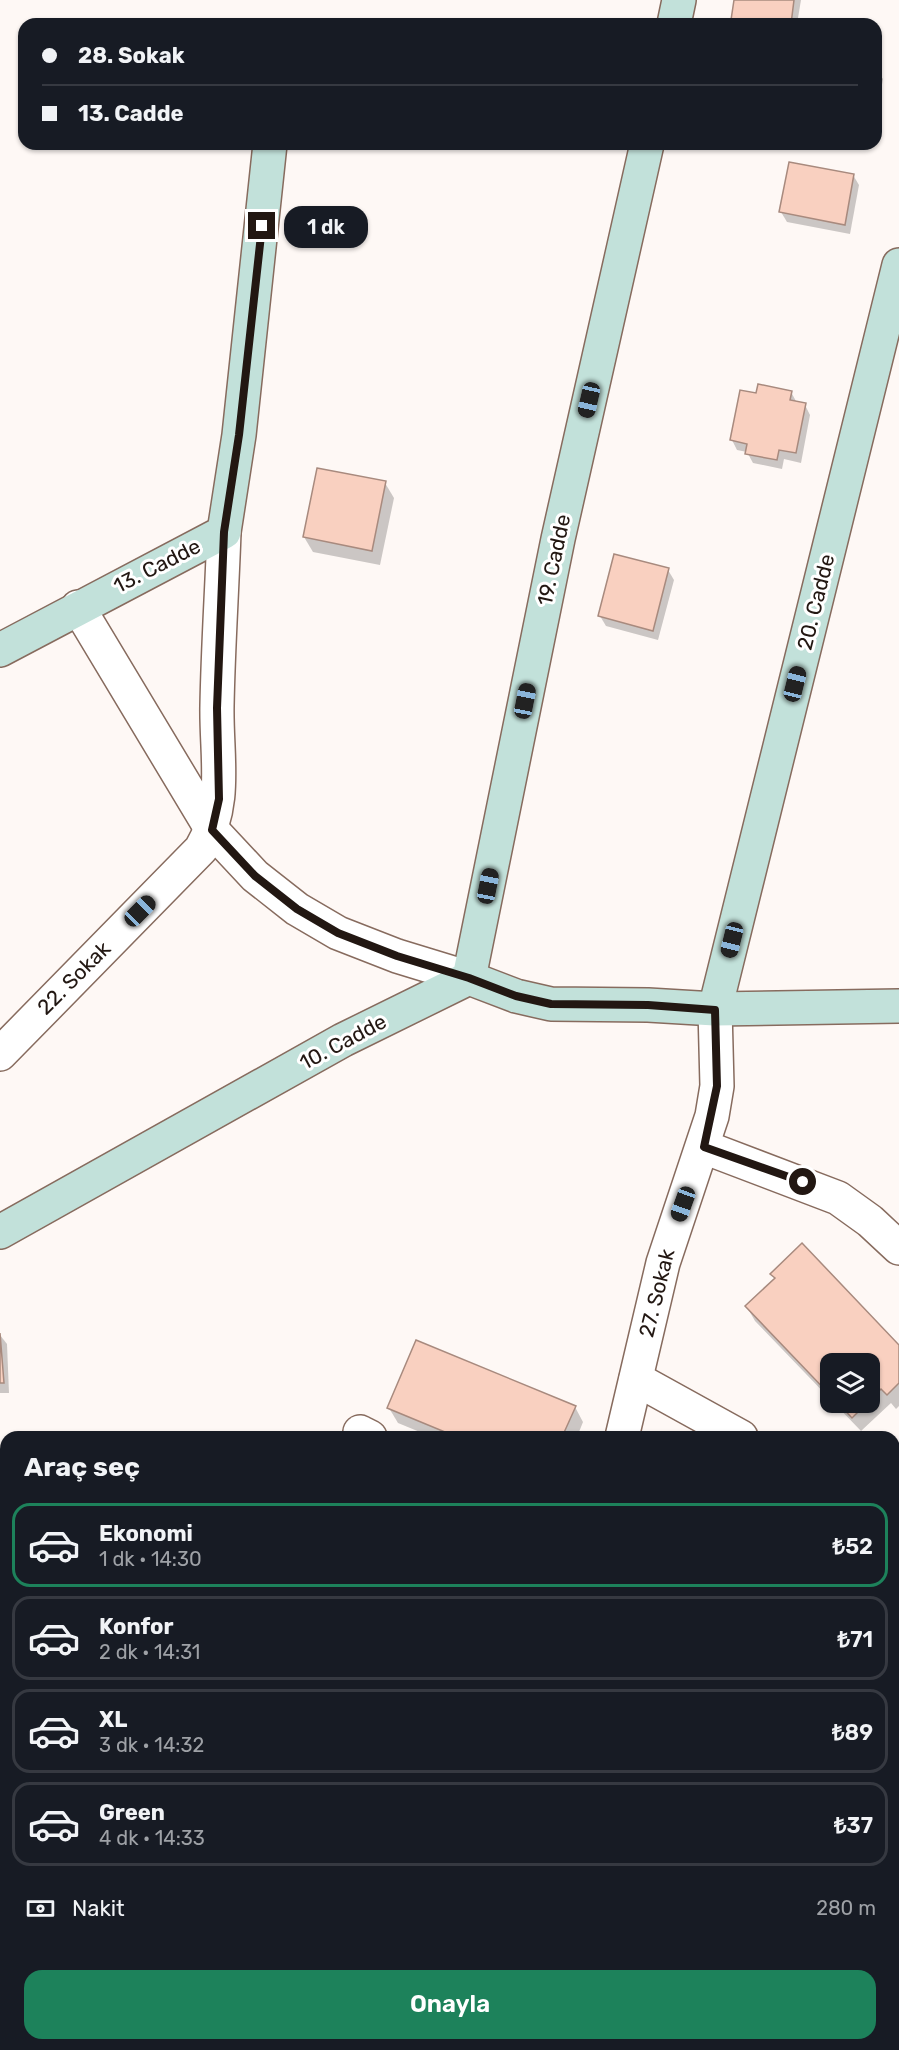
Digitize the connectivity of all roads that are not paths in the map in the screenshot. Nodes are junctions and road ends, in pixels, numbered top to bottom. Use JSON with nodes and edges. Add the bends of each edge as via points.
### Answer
{"nodes":[{"id":1,"x":679,"y":0,"type":"edge"},
{"id":2,"x":675,"y":18,"type":"edge"},
{"id":3,"x":269,"y":150,"type":"edge"},
{"id":4,"x":646,"y":150,"type":"edge"},
{"id":5,"x":899,"y":265,"type":"edge"},
{"id":6,"x":224,"y":532,"type":"junction"},
{"id":7,"x":78,"y":607,"type":"junction"},
{"id":8,"x":0,"y":650,"type":"edge"},
{"id":9,"x":212,"y":830,"type":"junction"},
{"id":10,"x":469,"y":978,"type":"junction"},
{"id":11,"x":899,"y":1006,"type":"edge"},
{"id":12,"x":715,"y":1010,"type":"junction"},
{"id":13,"x":0,"y":1054,"type":"edge"},
{"id":14,"x":704,"y":1147,"type":"junction"},
{"id":15,"x":0,"y":1232,"type":"edge"},
{"id":16,"x":899,"y":1248,"type":"edge"},
{"id":17,"x":636,"y":1379,"type":"junction"},
{"id":18,"x":623,"y":1431,"type":"edge"},
{"id":19,"x":730,"y":1431,"type":"edge"}],
"edges":[{"from":1,"to":2,"type":"street"},
{"from":3,"to":6,"type":"street","name":"13. Cadde","via":[[239,435]]},
{"from":4,"to":10,"type":"street","name":"19. Cadde","via":[[558,539]]},
{"from":5,"to":12,"type":"street","name":"20. Cadde"},
{"from":6,"to":7,"type":"street","name":"13. Cadde"},
{"from":6,"to":9,"type":"street","name":"22. Sokak","via":[[217,708],[219,799]]},
{"from":7,"to":8,"type":"street","name":"13. Cadde"},
{"from":7,"to":9,"type":"street"},
{"from":9,"to":10,"type":"street","via":[[255,876],[297,909],[338,933]]},
{"from":9,"to":13,"type":"street","name":"22. Sokak","via":[[201,849]]},
{"from":10,"to":12,"type":"street","via":[[551,1004]]},
{"from":10,"to":15,"type":"street","name":"10. Cadde","via":[[343,1040]]},
{"from":11,"to":12,"type":"street"},
{"from":12,"to":14,"type":"street","name":"27. Sokak","via":[[717,1086]]},
{"from":14,"to":16,"type":"street","via":[[838,1198]]},
{"from":14,"to":17,"type":"street","name":"27. Sokak","via":[[663,1263]]},
{"from":17,"to":18,"type":"street","name":"27. Sokak"},
{"from":17,"to":19,"type":"street"}]}
